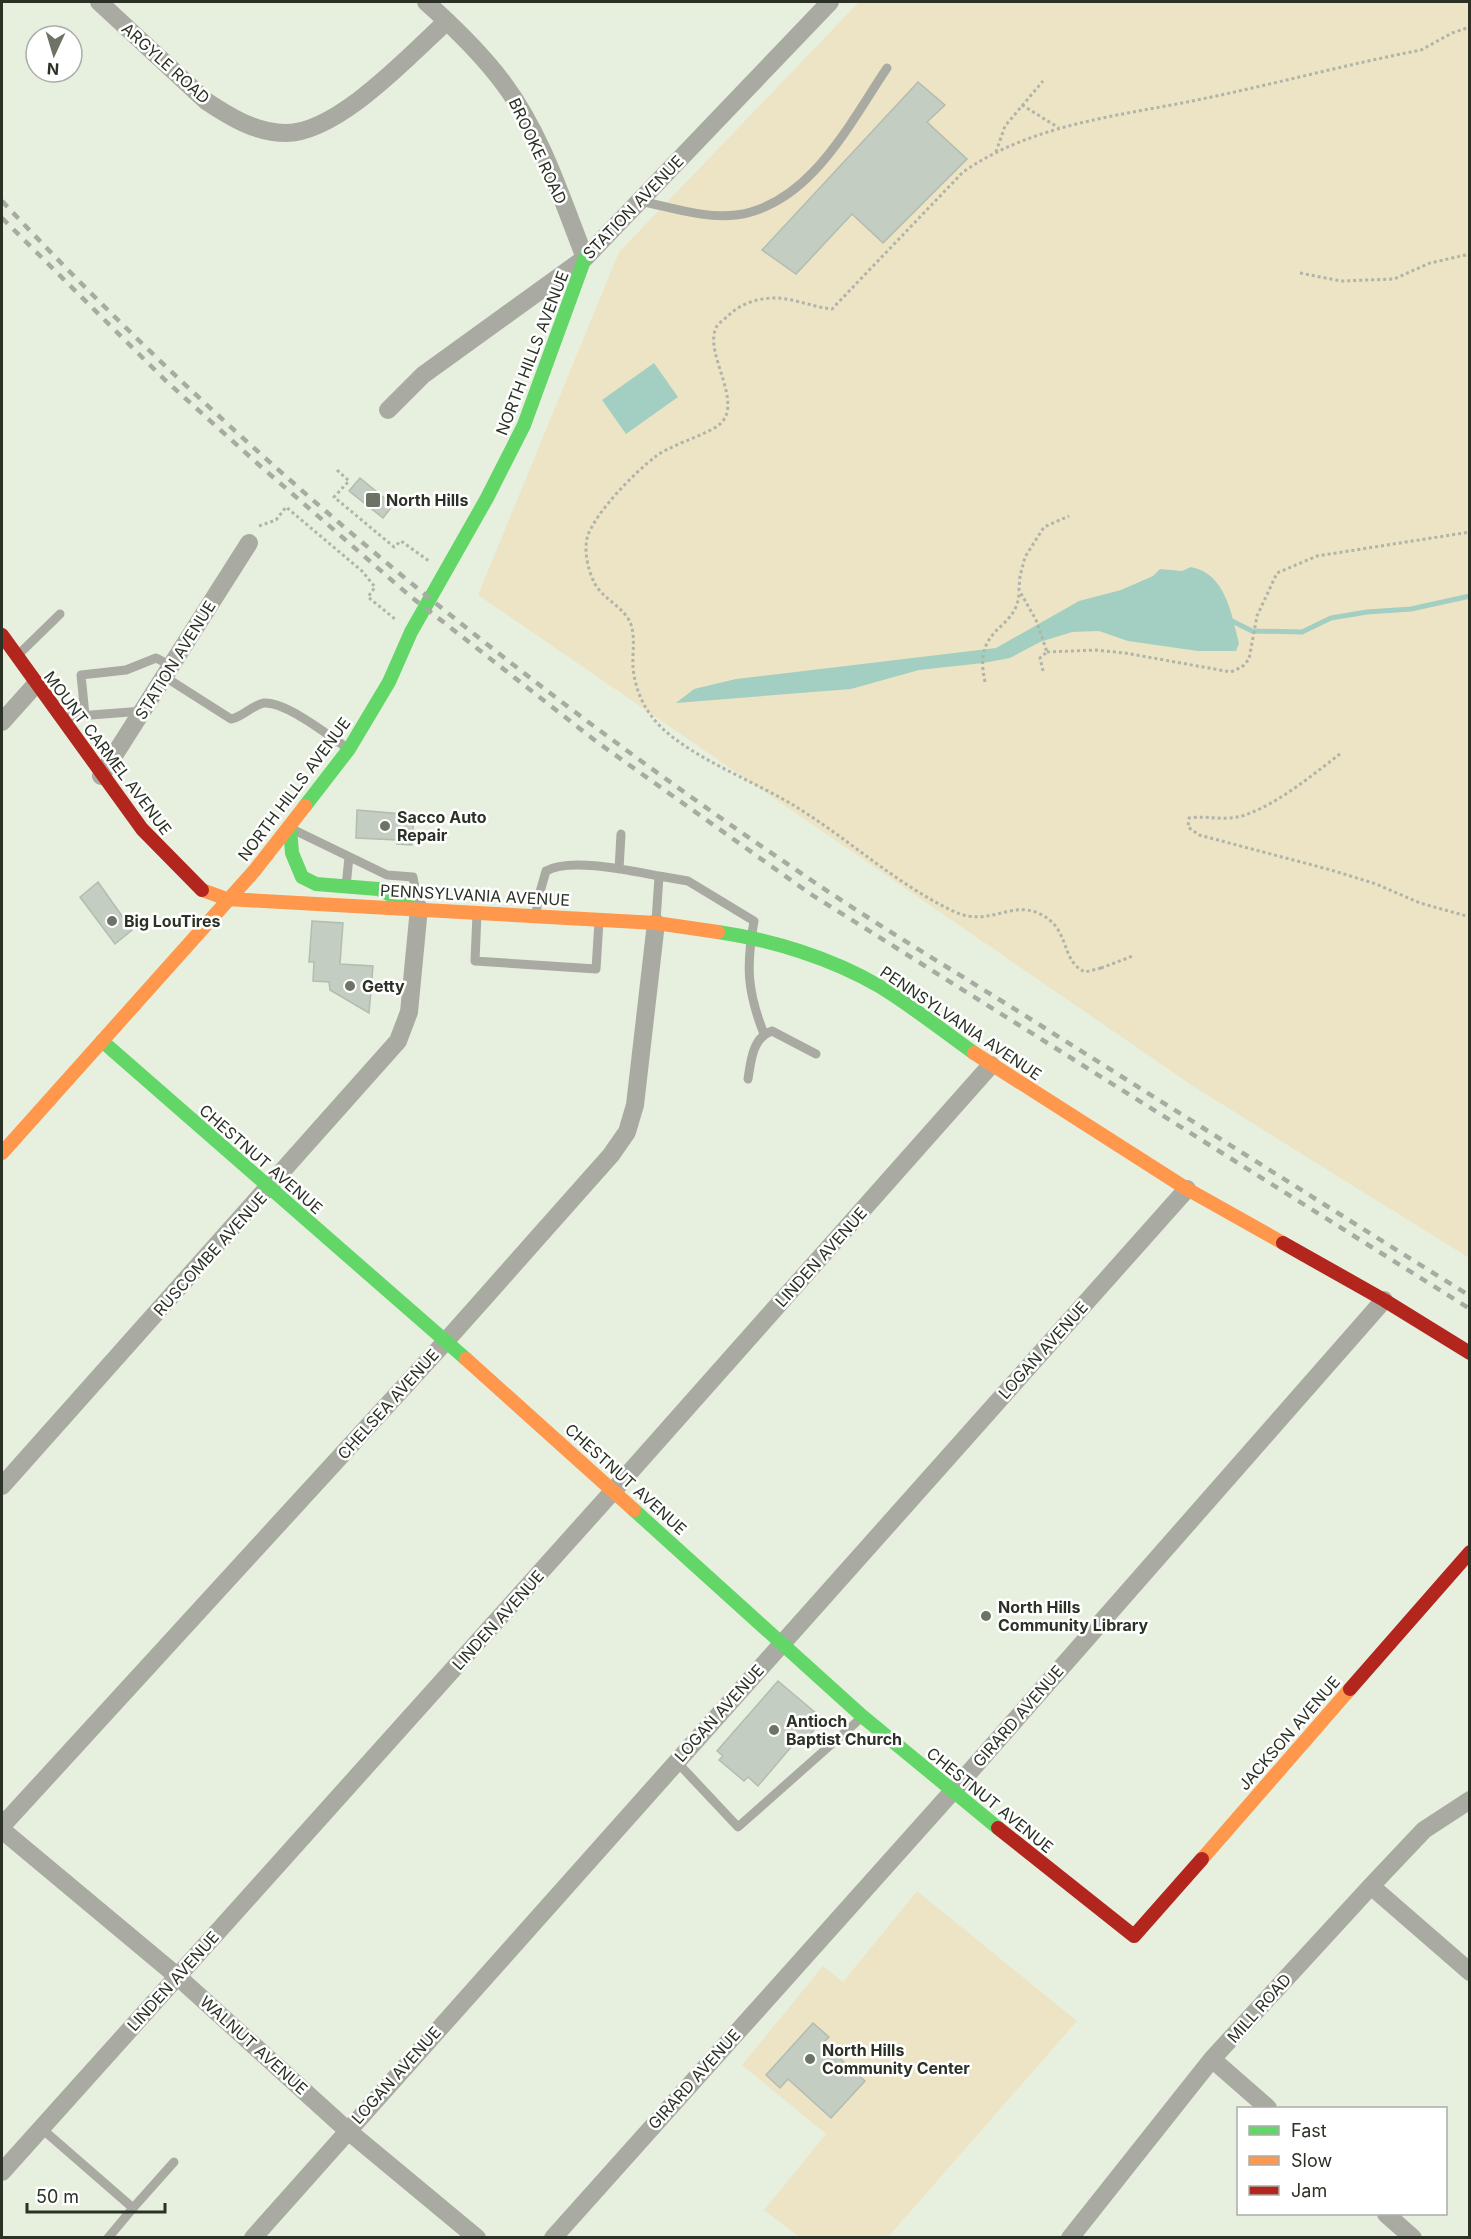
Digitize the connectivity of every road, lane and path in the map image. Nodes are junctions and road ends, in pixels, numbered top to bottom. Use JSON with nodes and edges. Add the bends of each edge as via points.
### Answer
{"nodes":[{"id":1,"x":99,"y":2,"type":"edge"},
{"id":2,"x":426,"y":2,"type":"edge"},
{"id":3,"x":830,"y":2,"type":"edge"},
{"id":4,"x":447,"y":21,"type":"junction"},
{"id":5,"x":1470,"y":27,"type":"edge"},
{"id":6,"x":887,"y":68,"type":"dead end"},
{"id":7,"x":1043,"y":81,"type":"dead end"},
{"id":8,"x":1022,"y":105,"type":"junction"},
{"id":9,"x":1059,"y":128,"type":"junction"},
{"id":10,"x":996,"y":152,"type":"junction"},
{"id":11,"x":640,"y":201,"type":"junction"},
{"id":12,"x":1470,"y":254,"type":"edge"},
{"id":13,"x":585,"y":258,"type":"junction"},
{"id":14,"x":1300,"y":273,"type":"dead end"},
{"id":15,"x":388,"y":410,"type":"dead end"},
{"id":16,"x":337,"y":470,"type":"dead end"},
{"id":17,"x":1069,"y":516,"type":"dead end"},
{"id":18,"x":259,"y":526,"type":"dead end"},
{"id":19,"x":1470,"y":532,"type":"edge"},
{"id":20,"x":249,"y":543,"type":"dead end"},
{"id":21,"x":434,"y":564,"type":"dead end"},
{"id":22,"x":1019,"y":590,"type":"junction"},
{"id":23,"x":60,"y":614,"type":"dead end"},
{"id":24,"x":403,"y":626,"type":"dead end"},
{"id":25,"x":2,"y":635,"type":"edge"},
{"id":26,"x":1047,"y":652,"type":"junction"},
{"id":27,"x":16,"y":656,"type":"junction"},
{"id":28,"x":168,"y":671,"type":"junction"},
{"id":29,"x":1043,"y":671,"type":"dead end"},
{"id":30,"x":985,"y":682,"type":"dead end"},
{"id":31,"x":36,"y":684,"type":"junction"},
{"id":32,"x":143,"y":711,"type":"junction"},
{"id":33,"x":85,"y":716,"type":"junction"},
{"id":34,"x":59,"y":717,"type":"junction"},
{"id":35,"x":2,"y":722,"type":"edge"},
{"id":36,"x":350,"y":749,"type":"junction"},
{"id":37,"x":1340,"y":754,"type":"dead end"},
{"id":38,"x":101,"y":776,"type":"junction"},
{"id":39,"x":290,"y":828,"type":"junction"},
{"id":40,"x":621,"y":834,"type":"dead end"},
{"id":41,"x":350,"y":857,"type":"junction"},
{"id":42,"x":619,"y":869,"type":"junction"},
{"id":43,"x":659,"y":876,"type":"junction"},
{"id":44,"x":346,"y":886,"type":"junction"},
{"id":45,"x":227,"y":899,"type":"junction"},
{"id":46,"x":418,"y":908,"type":"junction"},
{"id":47,"x":477,"y":911,"type":"junction"},
{"id":48,"x":536,"y":915,"type":"junction"},
{"id":49,"x":1470,"y":917,"type":"edge"},
{"id":50,"x":599,"y":919,"type":"junction"},
{"id":51,"x":656,"y":923,"type":"junction"},
{"id":52,"x":751,"y":937,"type":"junction"},
{"id":53,"x":1133,"y":956,"type":"dead end"},
{"id":54,"x":764,"y":1034,"type":"junction"},
{"id":55,"x":102,"y":1041,"type":"junction"},
{"id":56,"x":816,"y":1054,"type":"dead end"},
{"id":57,"x":991,"y":1065,"type":"junction"},
{"id":58,"x":748,"y":1079,"type":"dead end"},
{"id":59,"x":2,"y":1153,"type":"edge"},
{"id":60,"x":269,"y":1189,"type":"junction"},
{"id":61,"x":1187,"y":1189,"type":"junction"},
{"id":62,"x":1383,"y":1300,"type":"junction"},
{"id":63,"x":446,"y":1341,"type":"junction"},
{"id":64,"x":1470,"y":1353,"type":"edge"},
{"id":65,"x":2,"y":1486,"type":"edge"},
{"id":66,"x":614,"y":1490,"type":"junction"},
{"id":67,"x":1470,"y":1552,"type":"edge"},
{"id":68,"x":782,"y":1642,"type":"junction"},
{"id":69,"x":862,"y":1716,"type":"junction"},
{"id":70,"x":676,"y":1761,"type":"junction"},
{"id":71,"x":952,"y":1792,"type":"junction"},
{"id":72,"x":1470,"y":1800,"type":"edge"},
{"id":73,"x":2,"y":1828,"type":"edge"},
{"id":74,"x":1371,"y":1886,"type":"junction"},
{"id":75,"x":1134,"y":1936,"type":"joint"},
{"id":76,"x":1470,"y":1972,"type":"edge"},
{"id":77,"x":177,"y":1976,"type":"junction"},
{"id":78,"x":1212,"y":2059,"type":"junction"},
{"id":79,"x":1266,"y":2107,"type":"edge"},
{"id":80,"x":41,"y":2128,"type":"junction"},
{"id":81,"x":347,"y":2130,"type":"junction"},
{"id":82,"x":174,"y":2162,"type":"dead end"},
{"id":83,"x":2,"y":2172,"type":"edge"},
{"id":84,"x":134,"y":2208,"type":"junction"},
{"id":85,"x":1387,"y":2215,"type":"edge"},
{"id":86,"x":108,"y":2238,"type":"edge"},
{"id":87,"x":253,"y":2238,"type":"edge"},
{"id":88,"x":477,"y":2238,"type":"edge"},
{"id":89,"x":553,"y":2238,"type":"edge"},
{"id":90,"x":1070,"y":2238,"type":"edge"},
{"id":91,"x":1413,"y":2238,"type":"edge"}],
"edges":[{"from":1,"to":4,"type":"street","name":"ARGYLE ROAD","via":[[206,101],[256,128],[288,133],[307,130],[368,93]]},
{"from":2,"to":4,"type":"street","name":"BROOKE ROAD"},
{"from":3,"to":11,"type":"street","name":"STATION AVENUE"},
{"from":4,"to":13,"type":"street","name":"BROOKE ROAD","via":[[505,85],[525,118]]},
{"from":5,"to":9,"type":"path","via":[[1421,50]]},
{"from":6,"to":11,"type":"lane","via":[[820,166],[775,203],[735,215]]},
{"from":7,"to":8,"type":"path"},
{"from":8,"to":9,"type":"path"},
{"from":8,"to":10,"type":"path","via":[[1005,126]]},
{"from":9,"to":10,"type":"path"},
{"from":10,"to":53,"type":"path","via":[[963,172],[832,309],[769,298],[740,305],[717,326],[713,340],[729,403],[721,424],[657,456],[630,480],[588,535],[586,557],[596,584],[628,617],[638,696],[662,727],[699,753],[799,808],[922,894],[958,913],[986,918],[1022,908],[1038,913],[1063,934],[1070,960],[1085,972]]},
{"from":11,"to":13,"type":"street","name":"STATION AVENUE"},
{"from":12,"to":14,"type":"path","via":[[1430,262],[1394,279],[1341,281]]},
{"from":13,"to":15,"type":"street","name":"STATION AVENUE","via":[[423,375]]},
{"from":13,"to":36,"type":"street","name":"NORTH HILLS AVENUE","via":[[520,433]]},
{"from":16,"to":21,"type":"path","via":[[349,481],[334,496],[393,547],[401,541]]},
{"from":17,"to":22,"type":"path","via":[[1044,527],[1025,557]]},
{"from":18,"to":24,"type":"path","via":[[276,520],[286,507],[362,571],[375,587],[368,597]]},
{"from":19,"to":26,"type":"path","via":[[1317,556],[1277,573],[1257,616],[1249,658],[1231,672],[1125,653]]},
{"from":20,"to":28,"type":"street","name":"STATION AVENUE"},
{"from":22,"to":26,"type":"path","via":[[1036,620]]},
{"from":22,"to":30,"type":"path","via":[[1019,603],[983,650]]},
{"from":23,"to":27,"type":"lane"},
{"from":25,"to":27,"type":"street","name":"MOUNT CARMEL AVENUE"},
{"from":26,"to":29,"type":"path","via":[[1040,658]]},
{"from":27,"to":31,"type":"street","name":"MOUNT CARMEL AVENUE"},
{"from":28,"to":32,"type":"street","name":"STATION AVENUE"},
{"from":28,"to":33,"type":"lane","via":[[156,658],[126,670],[81,675]]},
{"from":28,"to":36,"type":"lane","via":[[231,719],[262,703],[277,704]]},
{"from":31,"to":34,"type":"street","name":"MOUNT CARMEL AVENUE"},
{"from":31,"to":35,"type":"street"},
{"from":32,"to":33,"type":"lane"},
{"from":32,"to":38,"type":"street","name":"STATION AVENUE"},
{"from":33,"to":34,"type":"lane"},
{"from":34,"to":38,"type":"street","name":"MOUNT CARMEL AVENUE"},
{"from":36,"to":39,"type":"street","name":"NORTH HILLS AVENUE"},
{"from":37,"to":49,"type":"path","via":[[1287,792],[1244,815],[1215,820],[1189,818],[1188,827],[1199,835],[1331,870]]},
{"from":38,"to":45,"type":"street","name":"MOUNT CARMEL AVENUE","via":[[142,830],[185,877],[206,893]]},
{"from":39,"to":41,"type":"lane"},
{"from":39,"to":44,"type":"street","via":[[292,853],[302,877],[316,884]]},
{"from":39,"to":45,"type":"street","name":"NORTH HILLS AVENUE"},
{"from":40,"to":42,"type":"lane"},
{"from":41,"to":44,"type":"lane"},
{"from":41,"to":46,"type":"lane","via":[[387,874],[413,877]]},
{"from":42,"to":43,"type":"lane"},
{"from":42,"to":48,"type":"lane","via":[[556,865],[546,871]]},
{"from":43,"to":51,"type":"lane"},
{"from":43,"to":52,"type":"lane","via":[[688,880],[754,921]]},
{"from":44,"to":46,"type":"street","via":[[378,889]]},
{"from":45,"to":46,"type":"street","name":"PENNSYLVANIA AVENUE"},
{"from":45,"to":55,"type":"street","name":"NORTH HILLS AVENUE"},
{"from":46,"to":47,"type":"street","name":"PENNSYLVANIA AVENUE"},
{"from":46,"to":60,"type":"street","name":"RUSCOMBE AVENUE","via":[[409,1012],[398,1041]]},
{"from":47,"to":48,"type":"street","name":"PENNSYLVANIA AVENUE"},
{"from":47,"to":50,"type":"lane","via":[[475,961],[596,969]]},
{"from":48,"to":50,"type":"street","name":"PENNSYLVANIA AVENUE"},
{"from":50,"to":51,"type":"street","name":"PENNSYLVANIA AVENUE"},
{"from":51,"to":52,"type":"street","name":"PENNSYLVANIA AVENUE"},
{"from":51,"to":63,"type":"street","name":"CHELSEA AVENUE","via":[[635,1105],[627,1132]]},
{"from":52,"to":54,"type":"lane","via":[[747,966],[754,1008]]},
{"from":52,"to":57,"type":"street","name":"PENNSYLVANIA AVENUE","via":[[833,964],[879,986]]},
{"from":54,"to":56,"type":"lane","via":[[772,1031]]},
{"from":54,"to":58,"type":"lane","via":[[753,1050]]},
{"from":55,"to":59,"type":"street","name":"NORTH HILLS AVENUE"},
{"from":55,"to":60,"type":"street","name":"CHESTNUT AVENUE"},
{"from":57,"to":61,"type":"street","name":"PENNSYLVANIA AVENUE"},
{"from":57,"to":66,"type":"street","name":"LINDEN AVENUE"},
{"from":60,"to":63,"type":"street","name":"CHESTNUT AVENUE"},
{"from":60,"to":65,"type":"street","name":"RUSCOMBE AVENUE"},
{"from":61,"to":62,"type":"street","name":"PENNSYLVANIA AVENUE"},
{"from":61,"to":68,"type":"street","name":"LOGAN AVENUE"},
{"from":62,"to":64,"type":"street","name":"PENNSYLVANIA AVENUE"},
{"from":62,"to":71,"type":"street","name":"GIRARD AVENUE"},
{"from":63,"to":66,"type":"street","name":"CHESTNUT AVENUE"},
{"from":63,"to":73,"type":"street","name":"CHELSEA AVENUE"},
{"from":66,"to":68,"type":"street","name":"CHESTNUT AVENUE"},
{"from":66,"to":77,"type":"street","name":"LINDEN AVENUE"},
{"from":67,"to":75,"type":"street","name":"JACKSON AVENUE"},
{"from":68,"to":69,"type":"street","name":"CHESTNUT AVENUE"},
{"from":68,"to":70,"type":"street","name":"LOGAN AVENUE"},
{"from":69,"to":70,"type":"lane","via":[[738,1827]]},
{"from":69,"to":71,"type":"street","name":"CHESTNUT AVENUE"},
{"from":70,"to":81,"type":"street","name":"LOGAN AVENUE"},
{"from":71,"to":75,"type":"street","name":"CHESTNUT AVENUE"},
{"from":71,"to":89,"type":"street","name":"GIRARD AVENUE"},
{"from":72,"to":74,"type":"street","name":"MILL ROAD","via":[[1424,1830]]},
{"from":73,"to":77,"type":"street","name":"WALNUT AVENUE"},
{"from":74,"to":76,"type":"street"},
{"from":74,"to":78,"type":"street","name":"MILL ROAD"},
{"from":77,"to":80,"type":"street","name":"LINDEN AVENUE"},
{"from":77,"to":81,"type":"street","name":"WALNUT AVENUE"},
{"from":78,"to":79,"type":"street"},
{"from":78,"to":90,"type":"street","name":"MILL ROAD"},
{"from":80,"to":83,"type":"street","name":"LINDEN AVENUE"},
{"from":80,"to":84,"type":"lane"},
{"from":81,"to":87,"type":"street","name":"LOGAN AVENUE"},
{"from":81,"to":88,"type":"street","name":"WALNUT AVENUE"},
{"from":82,"to":84,"type":"lane"},
{"from":84,"to":86,"type":"lane"},
{"from":85,"to":91,"type":"street"}]}
